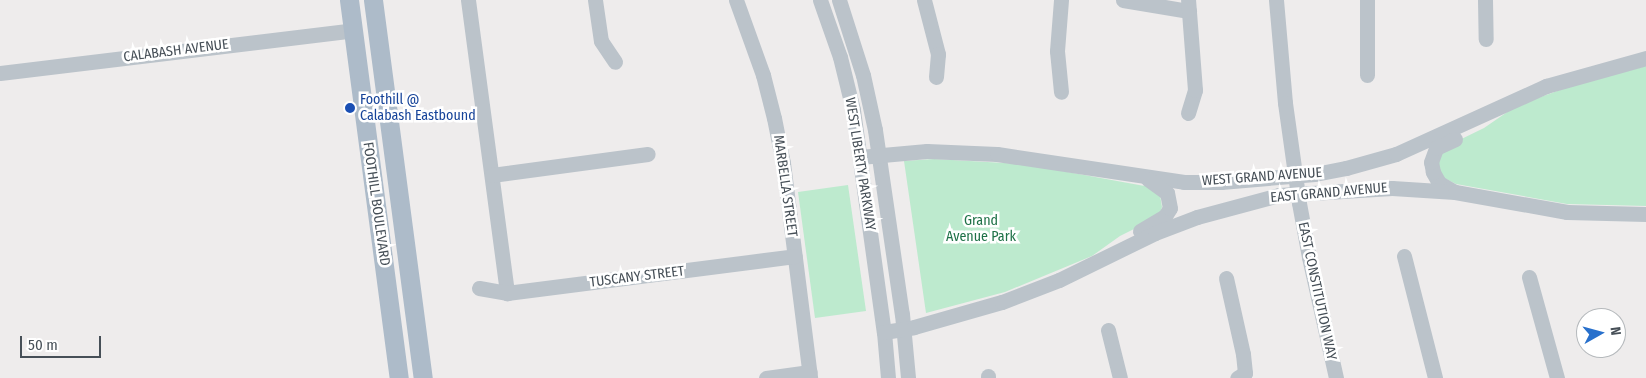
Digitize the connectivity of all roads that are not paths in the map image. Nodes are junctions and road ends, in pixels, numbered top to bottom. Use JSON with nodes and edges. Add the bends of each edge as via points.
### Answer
{"nodes":[{"id":1,"x":349,"y":0,"type":"edge"},
{"id":2,"x":373,"y":0,"type":"edge"},
{"id":3,"x":468,"y":0,"type":"edge"},
{"id":4,"x":595,"y":0,"type":"edge"},
{"id":5,"x":736,"y":0,"type":"edge"},
{"id":6,"x":820,"y":0,"type":"edge"},
{"id":7,"x":839,"y":0,"type":"edge"},
{"id":8,"x":924,"y":0,"type":"edge"},
{"id":9,"x":1061,"y":0,"type":"edge"},
{"id":10,"x":1123,"y":0,"type":"edge"},
{"id":11,"x":1276,"y":0,"type":"edge"},
{"id":12,"x":1367,"y":0,"type":"edge"},
{"id":13,"x":1485,"y":0,"type":"edge"},
{"id":14,"x":1188,"y":6,"type":"edge"},
{"id":15,"x":353,"y":30,"type":"junction"},
{"id":16,"x":1486,"y":39,"type":"dead end"},
{"id":17,"x":1646,"y":58,"type":"edge"},
{"id":18,"x":615,"y":62,"type":"dead end"},
{"id":19,"x":0,"y":73,"type":"edge"},
{"id":20,"x":1368,"y":75,"type":"dead end"},
{"id":21,"x":936,"y":77,"type":"dead end"},
{"id":22,"x":1061,"y":92,"type":"dead end"},
{"id":23,"x":1188,"y":113,"type":"dead end"},
{"id":24,"x":1475,"y":118,"type":"junction"},
{"id":25,"x":648,"y":154,"type":"dead end"},
{"id":26,"x":879,"y":154,"type":"junction"},
{"id":27,"x":860,"y":157,"type":"junction"},
{"id":28,"x":492,"y":175,"type":"junction"},
{"id":29,"x":1295,"y":176,"type":"junction"},
{"id":30,"x":1145,"y":178,"type":"junction"},
{"id":31,"x":1455,"y":192,"type":"junction"},
{"id":32,"x":1298,"y":194,"type":"junction"},
{"id":33,"x":1646,"y":214,"type":"edge"},
{"id":34,"x":1128,"y":245,"type":"junction"},
{"id":35,"x":795,"y":256,"type":"junction"},
{"id":36,"x":1404,"y":256,"type":"dead end"},
{"id":37,"x":1529,"y":277,"type":"dead end"},
{"id":38,"x":1226,"y":278,"type":"dead end"},
{"id":39,"x":479,"y":288,"type":"dead end"},
{"id":40,"x":507,"y":293,"type":"junction"},
{"id":41,"x":904,"y":329,"type":"junction"},
{"id":42,"x":1108,"y":330,"type":"dead end"},
{"id":43,"x":884,"y":332,"type":"junction"},
{"id":44,"x":810,"y":375,"type":"edge"},
{"id":45,"x":399,"y":378,"type":"edge"},
{"id":46,"x":423,"y":378,"type":"edge"},
{"id":47,"x":766,"y":378,"type":"edge"},
{"id":48,"x":888,"y":378,"type":"edge"},
{"id":49,"x":908,"y":378,"type":"edge"},
{"id":50,"x":1120,"y":378,"type":"edge"},
{"id":51,"x":1237,"y":378,"type":"edge"},
{"id":52,"x":1336,"y":378,"type":"edge"},
{"id":53,"x":1435,"y":378,"type":"edge"},
{"id":54,"x":1557,"y":378,"type":"edge"}],
"edges":[{"from":1,"to":15,"type":"main road","name":"FOOTHILL BOULEVARD"},
{"from":2,"to":46,"type":"main road","name":"FOOTHILL BOULEVARD"},
{"from":3,"to":28,"type":"street"},
{"from":4,"to":18,"type":"street","via":[[601,41]]},
{"from":5,"to":35,"type":"street","name":"MARBELLA STREET","via":[[749,32],[774,118]]},
{"from":6,"to":27,"type":"street","name":"WEST LIBERTY PARKWAY","via":[[840,57]]},
{"from":7,"to":26,"type":"street","name":"WEST LIBERTY PARKWAY","via":[[868,94]]},
{"from":8,"to":21,"type":"street","via":[[938,54]]},
{"from":9,"to":22,"type":"street","via":[[1057,51]]},
{"from":10,"to":14,"type":"street"},
{"from":11,"to":29,"type":"street","name":"EAST CONSTITUTION WAY"},
{"from":12,"to":20,"type":"street"},
{"from":13,"to":16,"type":"street"},
{"from":14,"to":23,"type":"street","via":[[1195,90]]},
{"from":15,"to":19,"type":"street","name":"CALABASH AVENUE"},
{"from":15,"to":45,"type":"main road","name":"FOOTHILL BOULEVARD"},
{"from":17,"to":24,"type":"street","name":"WEST GRAND AVENUE","via":[[1546,86]]},
{"from":24,"to":29,"type":"street","name":"WEST GRAND AVENUE","via":[[1378,160]]},
{"from":24,"to":31,"type":"street","via":[[1462,135],[1436,148],[1432,157],[1435,177]]},
{"from":25,"to":28,"type":"street"},
{"from":26,"to":27,"type":"street","name":"WEST GRAND AVENUE"},
{"from":26,"to":30,"type":"street","name":"WEST GRAND AVENUE","via":[[936,151],[997,154]]},
{"from":26,"to":41,"type":"street","name":"WEST LIBERTY PARKWAY"},
{"from":27,"to":43,"type":"street","name":"WEST LIBERTY PARKWAY"},
{"from":28,"to":40,"type":"street"},
{"from":29,"to":30,"type":"street","name":"WEST GRAND AVENUE","via":[[1221,182]]},
{"from":29,"to":32,"type":"street","name":"EAST CONSTITUTION WAY"},
{"from":30,"to":34,"type":"street","via":[[1166,194],[1170,208],[1165,216],[1136,233]]},
{"from":31,"to":32,"type":"street","name":"EAST GRAND AVENUE","via":[[1392,188]]},
{"from":31,"to":33,"type":"street","name":"EAST GRAND AVENUE","via":[[1567,212]]},
{"from":32,"to":34,"type":"street","name":"EAST GRAND AVENUE","via":[[1275,196],[1197,217]]},
{"from":32,"to":52,"type":"street","name":"EAST CONSTITUTION WAY","via":[[1308,257]]},
{"from":34,"to":41,"type":"street","name":"EAST GRAND AVENUE","via":[[1032,291],[971,313]]},
{"from":35,"to":40,"type":"street","name":"TUSCANY STREET"},
{"from":35,"to":44,"type":"street","name":"MARBELLA STREET"},
{"from":36,"to":53,"type":"street"},
{"from":37,"to":54,"type":"street"},
{"from":38,"to":51,"type":"street","via":[[1243,354],[1245,373]]},
{"from":39,"to":40,"type":"street","name":"TUSCANY STREET"},
{"from":41,"to":43,"type":"street","name":"EAST GRAND AVENUE"},
{"from":41,"to":49,"type":"street","name":"WEST LIBERTY PARKWAY"},
{"from":42,"to":50,"type":"street"},
{"from":43,"to":48,"type":"street","name":"WEST LIBERTY PARKWAY"},
{"from":44,"to":47,"type":"street"}]}
